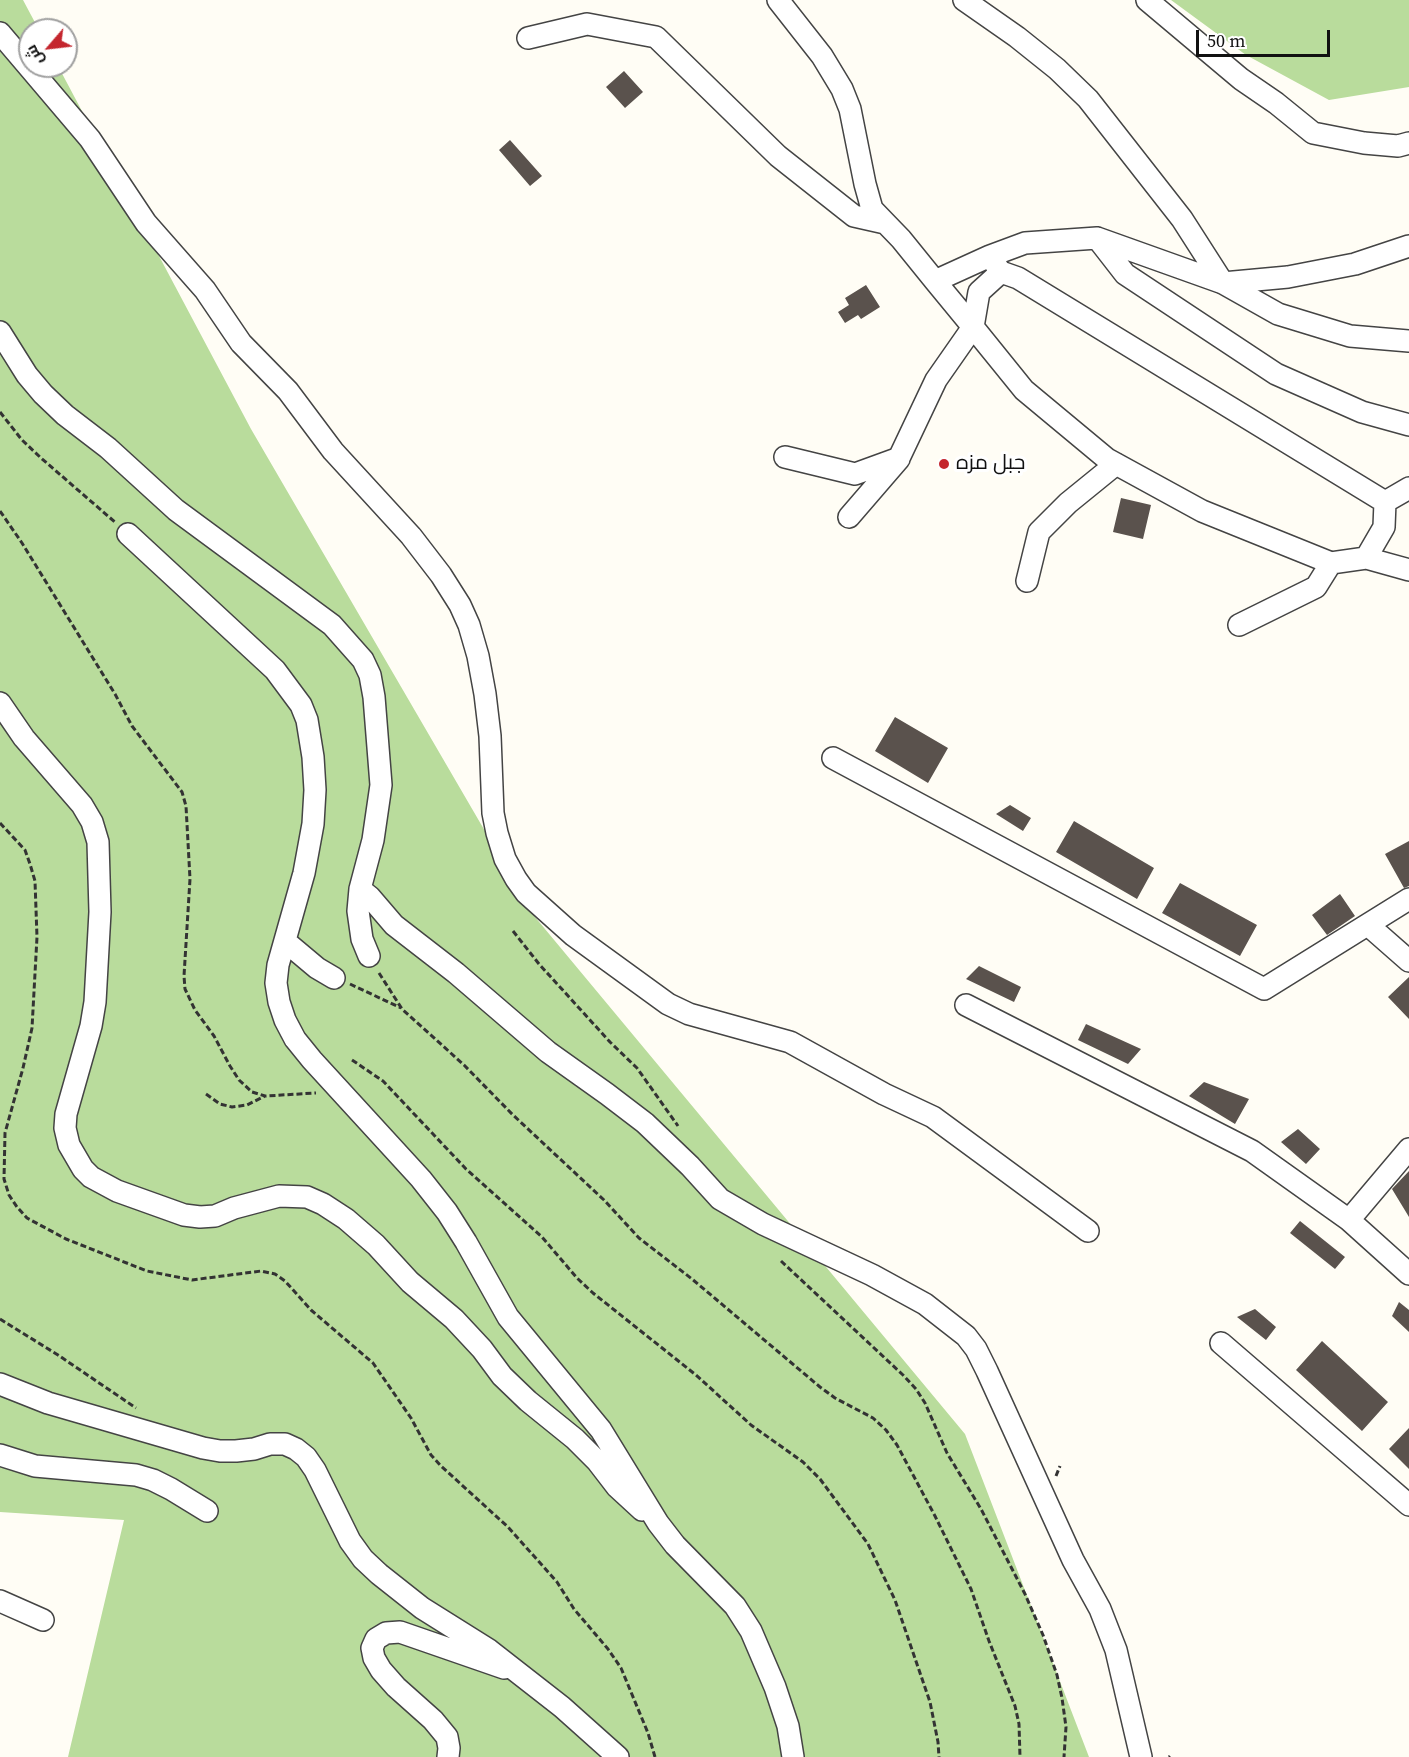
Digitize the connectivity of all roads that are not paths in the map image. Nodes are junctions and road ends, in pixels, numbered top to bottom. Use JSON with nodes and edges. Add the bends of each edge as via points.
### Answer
{"nodes":[{"id":1,"x":778,"y":0,"type":"edge"},
{"id":2,"x":964,"y":0,"type":"edge"},
{"id":3,"x":1147,"y":0,"type":"edge"},
{"id":4,"x":0,"y":33,"type":"edge"},
{"id":5,"x":528,"y":38,"type":"dead end"},
{"id":6,"x":1409,"y":143,"type":"edge"},
{"id":7,"x":885,"y":223,"type":"junction"},
{"id":8,"x":1097,"y":238,"type":"junction"},
{"id":9,"x":1409,"y":246,"type":"edge"},
{"id":10,"x":995,"y":264,"type":"junction"},
{"id":11,"x":935,"y":281,"type":"junction"},
{"id":12,"x":1223,"y":283,"type":"junction"},
{"id":13,"x":973,"y":327,"type":"junction"},
{"id":14,"x":0,"y":332,"type":"edge"},
{"id":15,"x":1409,"y":341,"type":"edge"},
{"id":16,"x":1409,"y":425,"type":"edge"},
{"id":17,"x":785,"y":457,"type":"dead end"},
{"id":18,"x":899,"y":459,"type":"junction"},
{"id":19,"x":1116,"y":464,"type":"junction"},
{"id":20,"x":1409,"y":488,"type":"edge"},
{"id":21,"x":1385,"y":502,"type":"junction"},
{"id":22,"x":849,"y":517,"type":"dead end"},
{"id":23,"x":129,"y":534,"type":"road end"},
{"id":24,"x":1366,"y":558,"type":"junction"},
{"id":25,"x":1331,"y":563,"type":"junction"},
{"id":26,"x":1409,"y":570,"type":"edge"},
{"id":27,"x":1027,"y":581,"type":"dead end"},
{"id":28,"x":1239,"y":625,"type":"dead end"},
{"id":29,"x":0,"y":703,"type":"edge"},
{"id":30,"x":833,"y":758,"type":"dead end"},
{"id":31,"x":360,"y":890,"type":"junction"},
{"id":32,"x":1409,"y":899,"type":"edge"},
{"id":33,"x":1368,"y":925,"type":"junction"},
{"id":34,"x":286,"y":942,"type":"junction"},
{"id":35,"x":369,"y":956,"type":"road end"},
{"id":36,"x":1409,"y":961,"type":"edge"},
{"id":37,"x":334,"y":978,"type":"road end"},
{"id":38,"x":966,"y":1005,"type":"dead end"},
{"id":39,"x":1409,"y":1149,"type":"edge"},
{"id":40,"x":1349,"y":1220,"type":"junction"},
{"id":41,"x":1088,"y":1231,"type":"dead end"},
{"id":42,"x":1409,"y":1274,"type":"edge"},
{"id":43,"x":1221,"y":1343,"type":"dead end"},
{"id":44,"x":0,"y":1384,"type":"edge"},
{"id":45,"x":0,"y":1455,"type":"edge"},
{"id":46,"x":1409,"y":1505,"type":"edge"},
{"id":47,"x":207,"y":1510,"type":"dead end"},
{"id":48,"x":658,"y":1523,"type":"junction"},
{"id":49,"x":0,"y":1601,"type":"edge"},
{"id":50,"x":43,"y":1620,"type":"dead end"},
{"id":51,"x":516,"y":1672,"type":"junction"},
{"id":52,"x":448,"y":1757,"type":"edge"},
{"id":53,"x":618,"y":1757,"type":"edge"},
{"id":54,"x":793,"y":1757,"type":"edge"},
{"id":55,"x":1141,"y":1757,"type":"edge"}],
"edges":[{"from":1,"to":7,"type":"street","via":[[822,56],[842,89],[872,209]]},
{"from":2,"to":12,"type":"street","via":[[1017,37],[1088,99],[1182,219]]},
{"from":3,"to":6,"type":"street","via":[[1312,133],[1364,143]]},
{"from":4,"to":41,"type":"street","via":[[90,139],[146,223],[205,290],[241,343],[288,391],[333,451],[411,536],[460,605],[478,656],[485,694],[497,833],[505,859],[526,893],[573,935],[669,1004],[690,1014],[790,1042],[926,1113]]},
{"from":5,"to":7,"type":"street","via":[[587,24],[656,37],[778,156],[854,216]]},
{"from":7,"to":11,"type":"street"},
{"from":8,"to":10,"type":"street","via":[[1025,243]]},
{"from":8,"to":12,"type":"street"},
{"from":8,"to":16,"type":"street","via":[[1125,274],[1276,374],[1362,412]]},
{"from":9,"to":12,"type":"street","via":[[1355,264],[1288,277]]},
{"from":10,"to":11,"type":"street"},
{"from":10,"to":13,"type":"street","via":[[979,292]]},
{"from":10,"to":21,"type":"street"},
{"from":11,"to":13,"type":"street"},
{"from":12,"to":15,"type":"street","via":[[1278,314],[1350,336]]},
{"from":13,"to":18,"type":"street","via":[[936,380]]},
{"from":13,"to":19,"type":"street","via":[[1023,390]]},
{"from":14,"to":31,"type":"street","via":[[27,375],[65,415],[176,510],[332,625],[363,660],[374,697],[381,785]]},
{"from":17,"to":18,"type":"street","via":[[855,474]]},
{"from":18,"to":22,"type":"street"},
{"from":19,"to":25,"type":"street","via":[[1202,511]]},
{"from":19,"to":27,"type":"street","via":[[1040,532]]},
{"from":20,"to":21,"type":"street"},
{"from":21,"to":24,"type":"street","via":[[1384,527]]},
{"from":23,"to":34,"type":"street","via":[[275,670],[301,705],[307,720],[315,790],[313,824]]},
{"from":24,"to":25,"type":"street"},
{"from":24,"to":26,"type":"street"},
{"from":25,"to":28,"type":"street","via":[[1316,587]]},
{"from":29,"to":48,"type":"street","via":[[30,746],[82,805],[98,842],[100,912],[95,1002],[65,1128],[69,1145],[83,1169],[117,1191],[184,1215],[215,1216],[279,1196],[307,1197],[322,1204],[376,1245],[410,1282],[454,1319],[502,1376],[575,1439],[617,1486]]},
{"from":30,"to":33,"type":"street","via":[[1264,989]]},
{"from":31,"to":35,"type":"street","via":[[358,925]]},
{"from":31,"to":55,"type":"street","via":[[394,925],[548,1052],[645,1123],[720,1199],[925,1304],[966,1336],[987,1371],[1073,1560],[1100,1609],[1116,1650]]},
{"from":32,"to":33,"type":"street"},
{"from":33,"to":36,"type":"street"},
{"from":34,"to":37,"type":"street"},
{"from":34,"to":48,"type":"street","via":[[276,983],[285,1020],[296,1039],[447,1212],[508,1317],[601,1430]]},
{"from":38,"to":40,"type":"street","via":[[1252,1151]]},
{"from":39,"to":40,"type":"street"},
{"from":40,"to":42,"type":"street"},
{"from":43,"to":46,"type":"street"},
{"from":44,"to":51,"type":"street","via":[[48,1403],[203,1448],[236,1451],[285,1444],[296,1449],[315,1470],[338,1520],[363,1559],[398,1591]]},
{"from":45,"to":47,"type":"street","via":[[35,1466],[136,1475],[153,1480]]},
{"from":48,"to":54,"type":"street","via":[[735,1606],[751,1631],[776,1687]]},
{"from":49,"to":50,"type":"street"},
{"from":51,"to":52,"type":"street","via":[[400,1632],[376,1639],[372,1648],[381,1670],[447,1737]]},
{"from":51,"to":53,"type":"street"}]}
